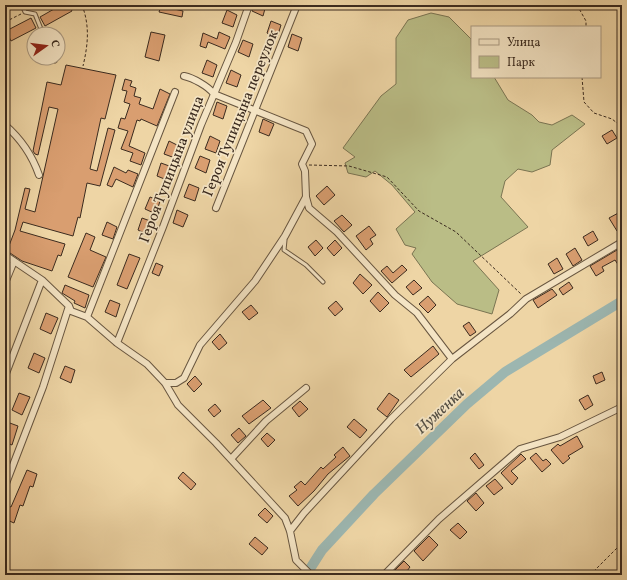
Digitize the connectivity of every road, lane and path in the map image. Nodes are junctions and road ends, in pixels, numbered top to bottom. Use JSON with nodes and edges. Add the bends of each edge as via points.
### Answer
{"nodes":[{"id":1,"x":22,"y":5,"type":"edge"},
{"id":2,"x":82,"y":5,"type":"edge"},
{"id":3,"x":249,"y":5,"type":"edge"},
{"id":4,"x":297,"y":5,"type":"edge"},
{"id":5,"x":577,"y":5,"type":"edge"},
{"id":6,"x":25,"y":12,"type":"junction"},
{"id":7,"x":5,"y":22,"type":"edge"},
{"id":8,"x":40,"y":26,"type":"edge"},
{"id":9,"x":586,"y":26,"type":"edge"},
{"id":10,"x":83,"y":66,"type":"dead end"},
{"id":11,"x":184,"y":76,"type":"dead end"},
{"id":12,"x":582,"y":78,"type":"edge"},
{"id":13,"x":175,"y":92,"type":"dead end"},
{"id":14,"x":214,"y":94,"type":"junction"},
{"id":15,"x":256,"y":112,"type":"junction"},
{"id":16,"x":5,"y":125,"type":"edge"},
{"id":17,"x":622,"y":127,"type":"edge"},
{"id":18,"x":302,"y":164,"type":"junction"},
{"id":19,"x":39,"y":175,"type":"dead end"},
{"id":20,"x":306,"y":197,"type":"junction"},
{"id":21,"x":216,"y":208,"type":"dead end"},
{"id":22,"x":285,"y":236,"type":"junction"},
{"id":23,"x":622,"y":242,"type":"edge"},
{"id":24,"x":5,"y":255,"type":"edge"},
{"id":25,"x":14,"y":261,"type":"junction"},
{"id":26,"x":42,"y":280,"type":"junction"},
{"id":27,"x":323,"y":282,"type":"dead end"},
{"id":28,"x":5,"y":283,"type":"edge"},
{"id":29,"x":526,"y":299,"type":"junction"},
{"id":30,"x":69,"y":306,"type":"junction"},
{"id":31,"x":87,"y":317,"type":"junction"},
{"id":32,"x":117,"y":343,"type":"junction"},
{"id":33,"x":452,"y":359,"type":"junction"},
{"id":34,"x":5,"y":376,"type":"edge"},
{"id":35,"x":165,"y":384,"type":"junction"},
{"id":36,"x":306,"y":388,"type":"dead end"},
{"id":37,"x":622,"y":407,"type":"edge"},
{"id":38,"x":231,"y":459,"type":"junction"},
{"id":39,"x":5,"y":486,"type":"edge"},
{"id":40,"x":290,"y":531,"type":"junction"},
{"id":41,"x":622,"y":543,"type":"edge"},
{"id":42,"x":308,"y":572,"type":"edge"},
{"id":43,"x":384,"y":575,"type":"edge"},
{"id":44,"x":590,"y":575,"type":"edge"}],
"edges":[{"from":1,"to":6,"type":"lane"},
{"from":2,"to":10,"type":"path","via":[[87,18],[88,43]]},
{"from":3,"to":14,"type":"street","name":"Героя Тупицына улица"},
{"from":4,"to":15,"type":"street","name":"Героя Тупицына переулок"},
{"from":5,"to":9,"type":"path"},
{"from":6,"to":7,"type":"path"},
{"from":6,"to":8,"type":"lane","via":[[35,14]]},
{"from":11,"to":14,"type":"street","via":[[190,77]]},
{"from":12,"to":17,"type":"path","via":[[584,102],[594,113],[612,119]]},
{"from":13,"to":31,"type":"street","name":"Героя Тупицына улица"},
{"from":14,"to":15,"type":"street"},
{"from":14,"to":32,"type":"street","name":"Героя Тупицына улица"},
{"from":15,"to":18,"type":"street","via":[[306,131],[312,144]]},
{"from":15,"to":21,"type":"street","name":"Героя Тупицына переулок"},
{"from":16,"to":19,"type":"street","via":[[26,148]]},
{"from":18,"to":20,"type":"street","via":[[305,171]]},
{"from":18,"to":29,"type":"path","via":[[349,166],[387,178],[419,211],[456,232]]},
{"from":20,"to":22,"type":"street"},
{"from":20,"to":33,"type":"street","via":[[309,208],[337,232],[395,295],[417,313]]},
{"from":22,"to":27,"type":"lane","via":[[284,250]]},
{"from":22,"to":35,"type":"street","via":[[255,281],[200,345],[184,378],[176,383]]},
{"from":23,"to":29,"type":"street"},
{"from":24,"to":25,"type":"street"},
{"from":25,"to":26,"type":"street"},
{"from":25,"to":28,"type":"street"},
{"from":26,"to":30,"type":"street"},
{"from":26,"to":34,"type":"street"},
{"from":29,"to":33,"type":"street"},
{"from":30,"to":31,"type":"street","via":[[75,313]]},
{"from":30,"to":39,"type":"street","via":[[43,387]]},
{"from":31,"to":32,"type":"street"},
{"from":32,"to":35,"type":"street","via":[[147,364]]},
{"from":33,"to":40,"type":"street","via":[[392,419]]},
{"from":35,"to":38,"type":"street","via":[[178,405]]},
{"from":36,"to":38,"type":"street","via":[[266,421]]},
{"from":37,"to":43,"type":"street","via":[[560,437],[520,449],[439,519]]},
{"from":38,"to":40,"type":"street","via":[[285,518]]},
{"from":40,"to":42,"type":"street","via":[[296,560]]},
{"from":41,"to":44,"type":"path"}]}
